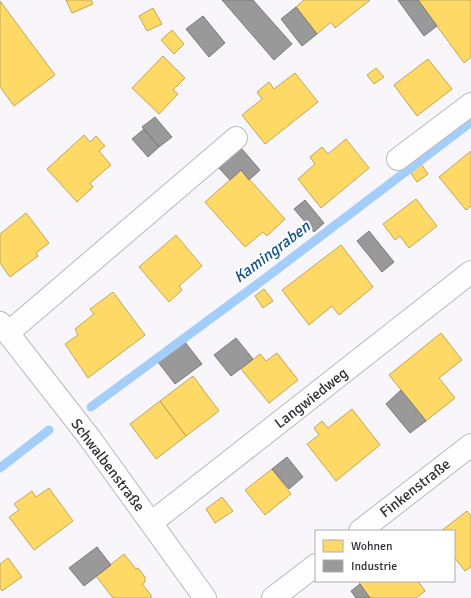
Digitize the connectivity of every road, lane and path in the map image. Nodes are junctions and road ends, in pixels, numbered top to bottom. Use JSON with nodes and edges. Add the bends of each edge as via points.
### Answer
{"nodes":[{"id":1,"x":471,"y":104,"type":"edge"},
{"id":2,"x":236,"y":138,"type":"dead end"},
{"id":3,"x":398,"y":159,"type":"dead end"},
{"id":4,"x":471,"y":272,"type":"edge"},
{"id":5,"x":4,"y":328,"type":"edge"},
{"id":6,"x":471,"y":445,"type":"edge"},
{"id":7,"x":151,"y":523,"type":"junction"},
{"id":8,"x":361,"y":530,"type":"edge"},
{"id":9,"x":315,"y":566,"type":"edge"},
{"id":10,"x":205,"y":598,"type":"edge"},
{"id":11,"x":274,"y":598,"type":"edge"}],
"edges":[{"from":1,"to":3,"type":"street"},
{"from":2,"to":5,"type":"street","name":"Schwalbenstraße"},
{"from":4,"to":7,"type":"street","name":"Langwiedweg"},
{"from":5,"to":7,"type":"street","name":"Schwalbenstraße","via":[[89,437]]},
{"from":6,"to":8,"type":"street","name":"Finkenstraße"},
{"from":7,"to":10,"type":"street","name":"Schwalbenstraße"},
{"from":9,"to":11,"type":"street"}]}
